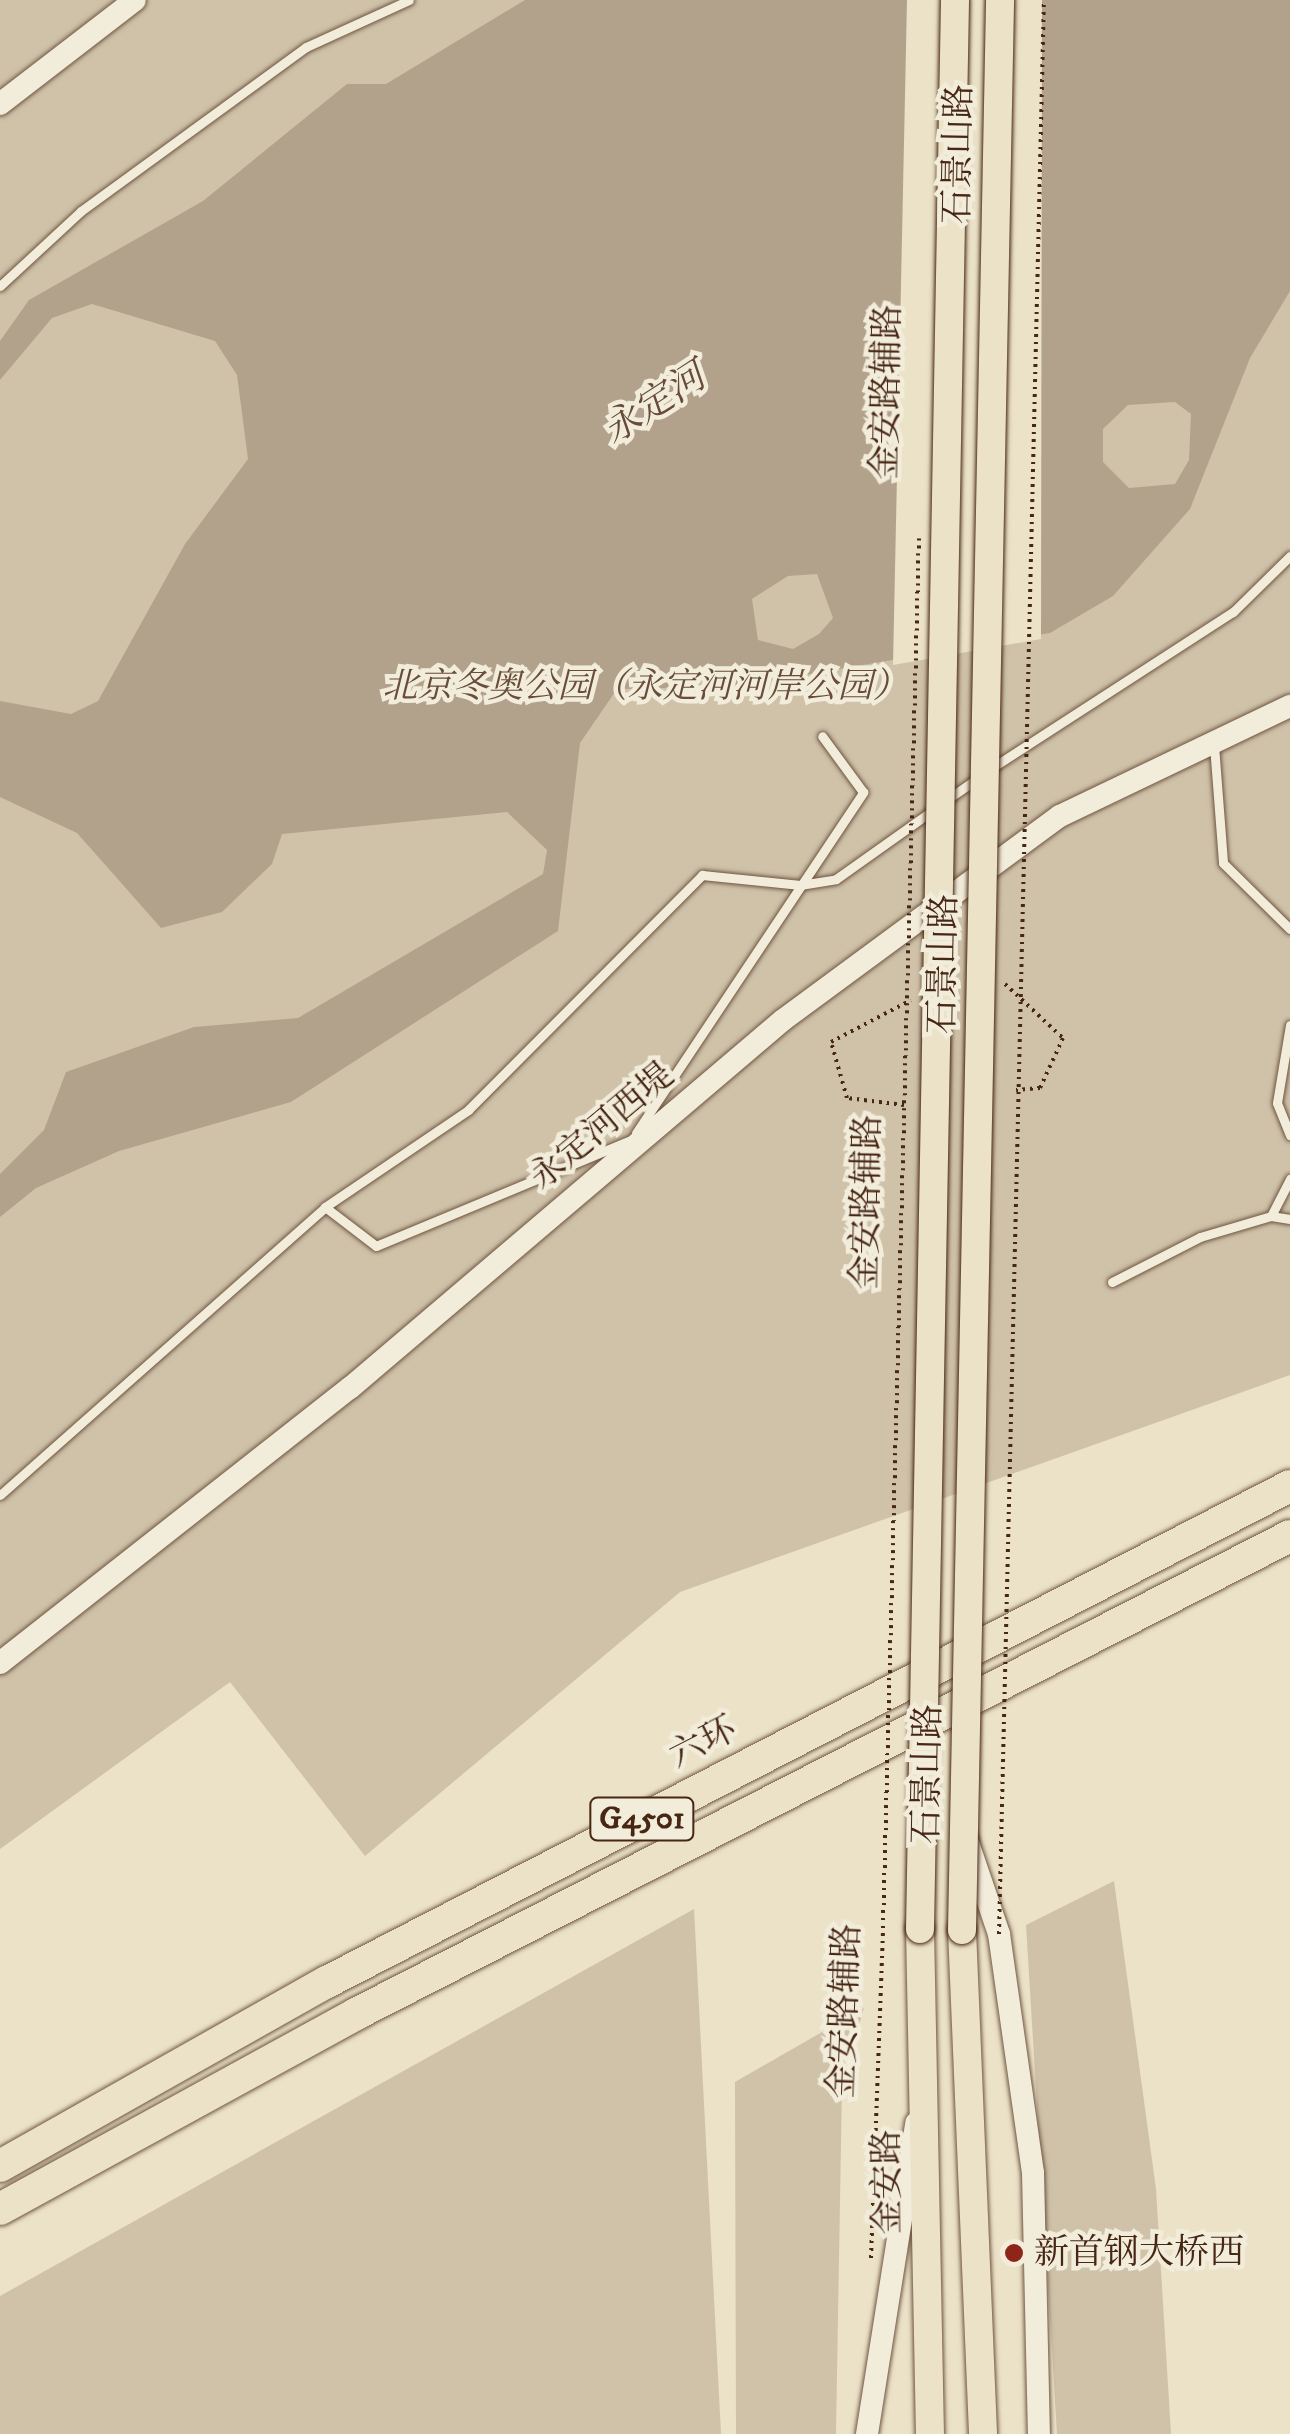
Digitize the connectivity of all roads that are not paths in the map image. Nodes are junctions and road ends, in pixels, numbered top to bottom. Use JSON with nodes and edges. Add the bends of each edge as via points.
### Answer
{"nodes":[{"id":1,"x":135,"y":0,"type":"edge"},
{"id":2,"x":409,"y":0,"type":"edge"},
{"id":3,"x":955,"y":0,"type":"edge"},
{"id":4,"x":1000,"y":0,"type":"edge"},
{"id":5,"x":0,"y":104,"type":"edge"},
{"id":6,"x":0,"y":286,"type":"edge"},
{"id":7,"x":1290,"y":556,"type":"edge"},
{"id":8,"x":1290,"y":706,"type":"edge"},
{"id":9,"x":822,"y":736,"type":"dead end"},
{"id":10,"x":1214,"y":742,"type":"junction"},
{"id":11,"x":800,"y":885,"type":"junction"},
{"id":12,"x":1290,"y":929,"type":"edge"},
{"id":13,"x":1290,"y":1025,"type":"edge"},
{"id":14,"x":1290,"y":1136,"type":"edge"},
{"id":15,"x":635,"y":1141,"type":"junction"},
{"id":16,"x":1290,"y":1179,"type":"edge"},
{"id":17,"x":326,"y":1207,"type":"junction"},
{"id":18,"x":1271,"y":1216,"type":"junction"},
{"id":19,"x":1290,"y":1219,"type":"edge"},
{"id":20,"x":1112,"y":1282,"type":"dead end"},
{"id":21,"x":1290,"y":1486,"type":"edge"},
{"id":22,"x":0,"y":1495,"type":"edge"},
{"id":23,"x":1290,"y":1536,"type":"edge"},
{"id":24,"x":0,"y":1663,"type":"edge"},
{"id":25,"x":965,"y":1834,"type":"junction"},
{"id":26,"x":920,"y":1929,"type":"joint"},
{"id":27,"x":924,"y":2080,"type":"junction"},
{"id":28,"x":0,"y":2166,"type":"edge"},
{"id":29,"x":0,"y":2209,"type":"edge"},
{"id":30,"x":867,"y":2434,"type":"edge"},
{"id":31,"x":930,"y":2434,"type":"edge"},
{"id":32,"x":984,"y":2434,"type":"edge"},
{"id":33,"x":1039,"y":2434,"type":"edge"}],
"edges":[{"from":1,"to":5,"type":"street"},
{"from":2,"to":6,"type":"lane","via":[[306,47],[81,211]]},
{"from":3,"to":26,"type":"main road","name":"石景山路","bridge":true},
{"from":4,"to":25,"type":"main road","name":"石景山路","bridge":true},
{"from":7,"to":11,"type":"lane","via":[[1232,612],[1110,685],[836,878]]},
{"from":8,"to":10,"type":"street","name":"永定河西堤"},
{"from":9,"to":11,"type":"lane","via":[[862,792]]},
{"from":10,"to":12,"type":"lane","via":[[1224,864]]},
{"from":10,"to":15,"type":"street","name":"永定河西堤","via":[[1060,816],[783,1020]]},
{"from":11,"to":15,"type":"lane"},
{"from":11,"to":17,"type":"lane","via":[[702,875],[468,1110]]},
{"from":13,"to":14,"type":"lane","via":[[1277,1104]]},
{"from":15,"to":17,"type":"lane","via":[[376,1246]]},
{"from":15,"to":24,"type":"street","name":"永定河西堤","via":[[350,1388]]},
{"from":16,"to":18,"type":"lane"},
{"from":17,"to":22,"type":"lane"},
{"from":18,"to":19,"type":"lane"},
{"from":18,"to":20,"type":"lane"},
{"from":21,"to":28,"type":"highway","name":"六环","number":"G4501","via":[[326,1982]]},
{"from":23,"to":29,"type":"highway","number":"G4501","via":[[356,2014]]},
{"from":25,"to":32,"type":"main road","name":"石景山路","bridge":true,"via":[[962,1930]]},
{"from":25,"to":33,"type":"street","via":[[999,1934],[1033,2173]]},
{"from":26,"to":27,"type":"main road","name":"金安路"},
{"from":27,"to":30,"type":"street"},
{"from":27,"to":31,"type":"main road","name":"金安路"}]}
